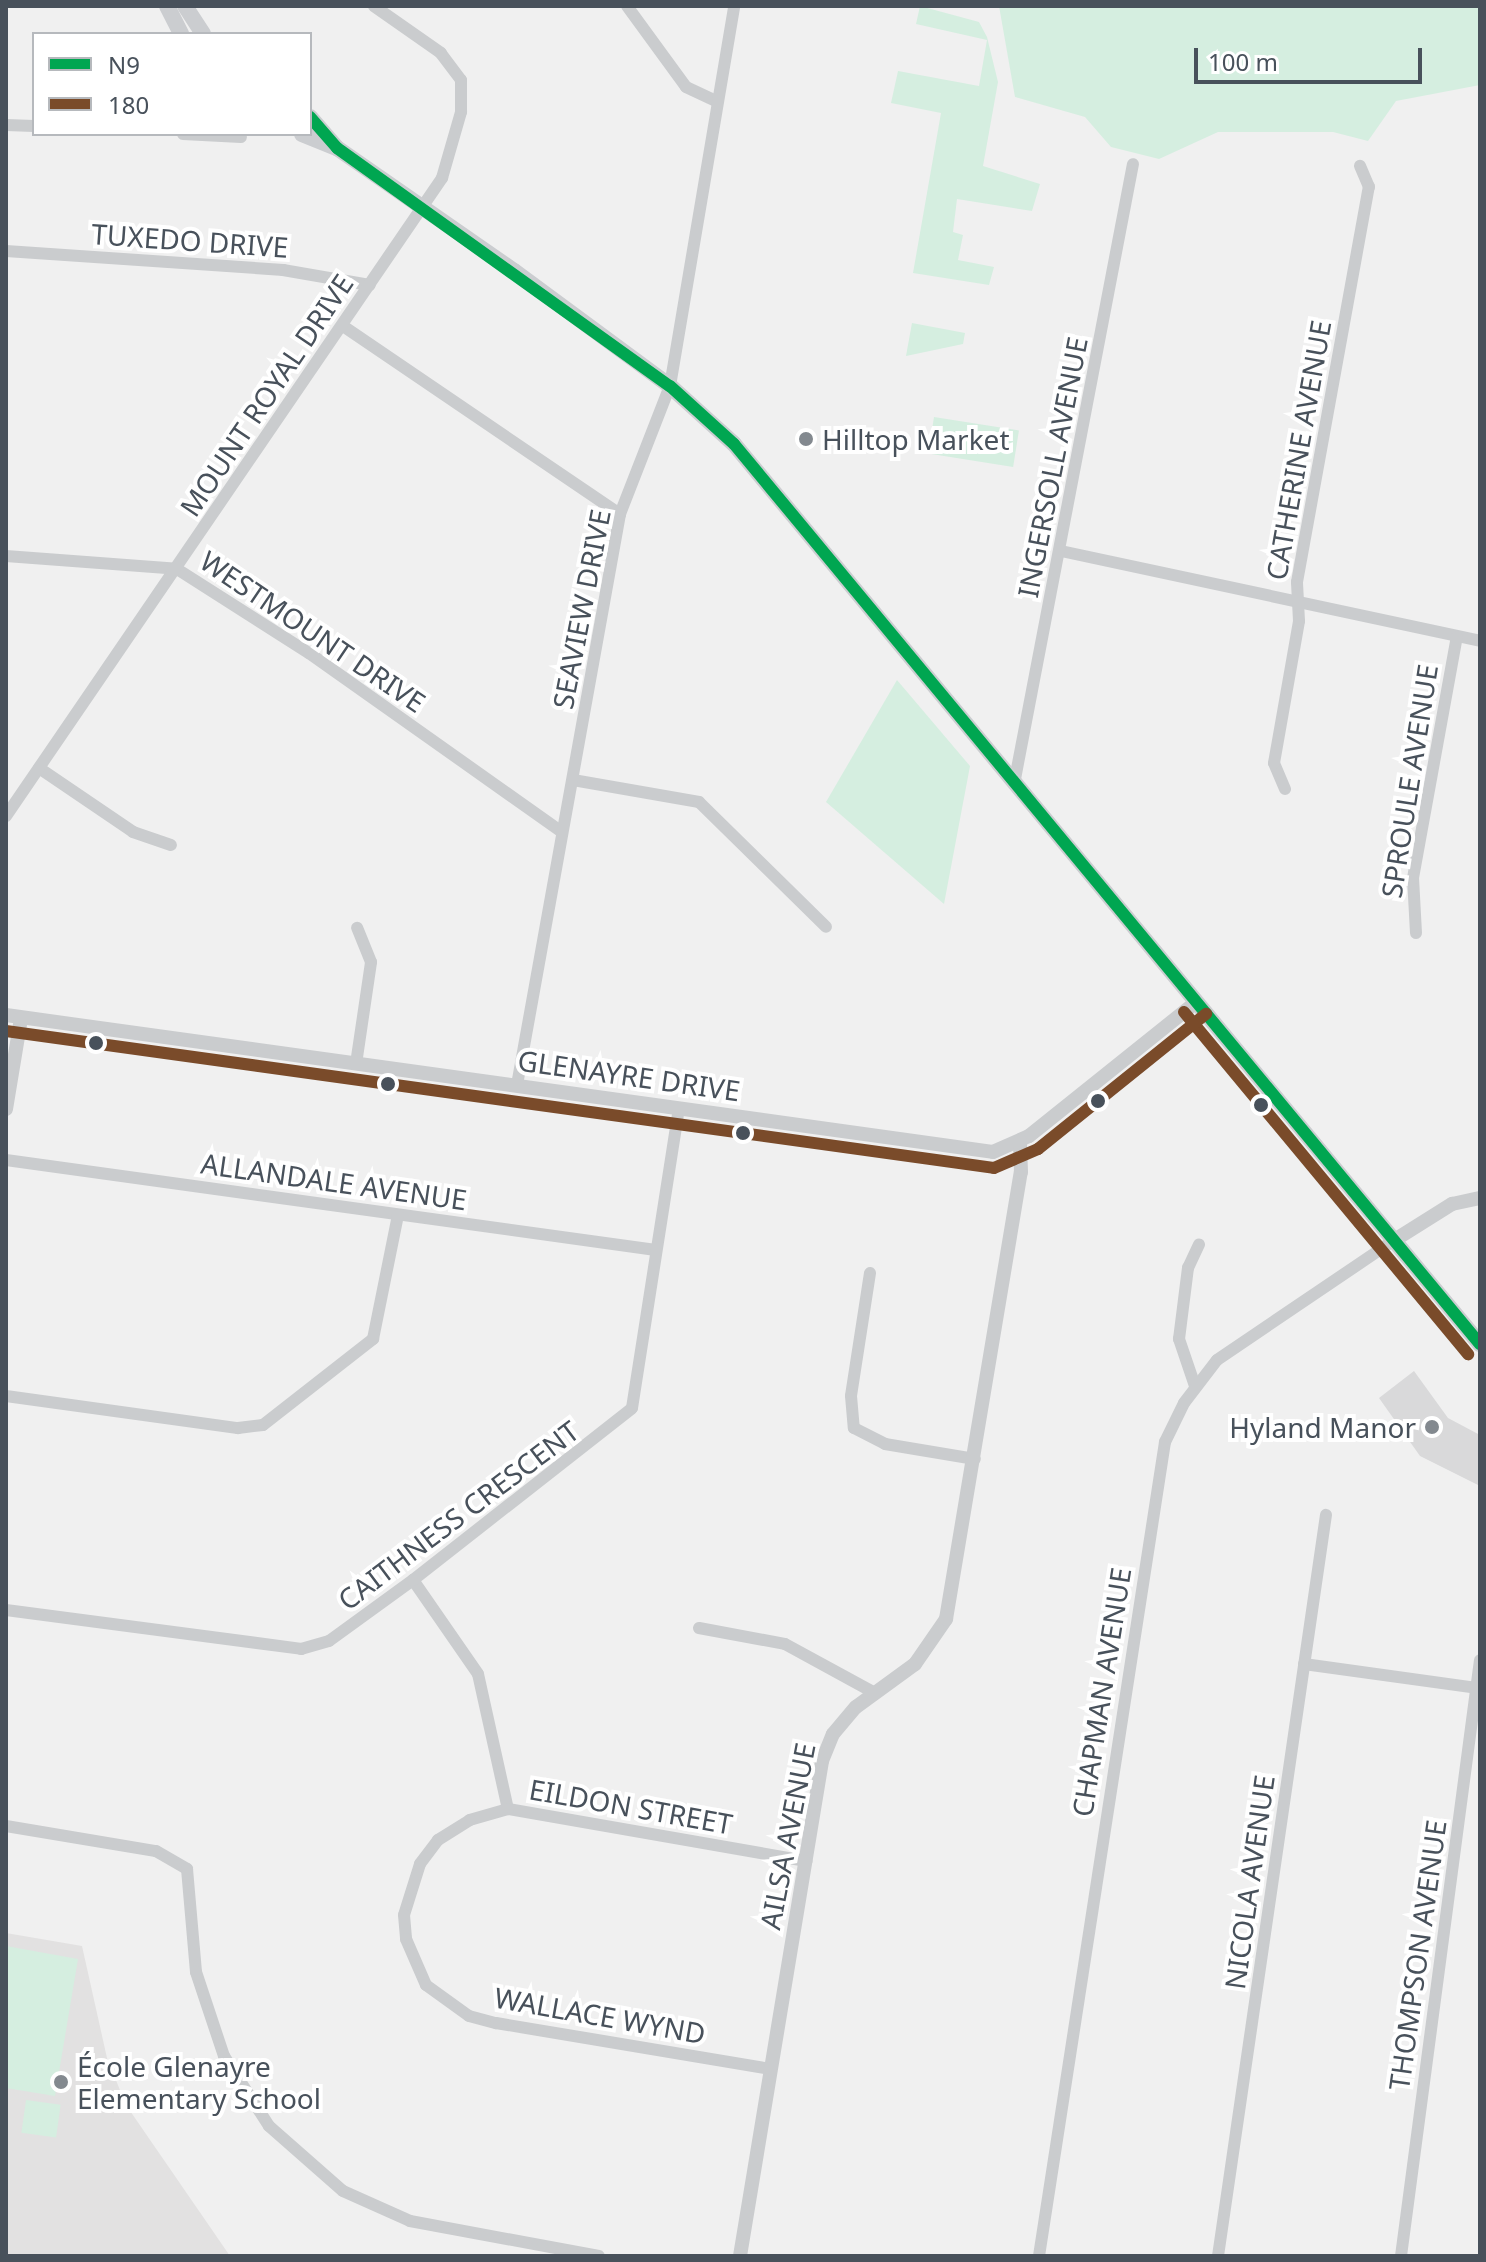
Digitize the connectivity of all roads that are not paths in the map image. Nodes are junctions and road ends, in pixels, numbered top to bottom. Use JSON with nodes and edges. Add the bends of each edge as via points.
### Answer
{"nodes":[{"id":1,"x":167,"y":6,"type":"edge"},
{"id":2,"x":185,"y":6,"type":"edge"},
{"id":3,"x":374,"y":6,"type":"edge"},
{"id":4,"x":627,"y":6,"type":"edge"},
{"id":5,"x":734,"y":6,"type":"edge"},
{"id":6,"x":180,"y":32,"type":"edge"},
{"id":7,"x":202,"y":32,"type":"edge"},
{"id":8,"x":716,"y":101,"type":"junction"},
{"id":9,"x":312,"y":119,"type":"edge"},
{"id":10,"x":6,"y":125,"type":"edge"},
{"id":11,"x":32,"y":126,"type":"edge"},
{"id":12,"x":222,"y":136,"type":"edge"},
{"id":13,"x":307,"y":136,"type":"edge"},
{"id":14,"x":241,"y":137,"type":"dead end"},
{"id":15,"x":337,"y":148,"type":"junction"},
{"id":16,"x":1133,"y":164,"type":"dead end"},
{"id":17,"x":1360,"y":166,"type":"dead end"},
{"id":18,"x":423,"y":207,"type":"junction"},
{"id":19,"x":6,"y":251,"type":"edge"},
{"id":20,"x":370,"y":285,"type":"junction"},
{"id":21,"x":343,"y":326,"type":"junction"},
{"id":22,"x":670,"y":386,"type":"junction"},
{"id":23,"x":620,"y":514,"type":"junction"},
{"id":24,"x":1061,"y":551,"type":"junction"},
{"id":25,"x":6,"y":556,"type":"edge"},
{"id":26,"x":177,"y":569,"type":"junction"},
{"id":27,"x":1298,"y":601,"type":"junction"},
{"id":28,"x":1457,"y":637,"type":"junction"},
{"id":29,"x":1480,"y":641,"type":"edge"},
{"id":30,"x":39,"y":768,"type":"junction"},
{"id":31,"x":1015,"y":779,"type":"junction"},
{"id":32,"x":573,"y":780,"type":"junction"},
{"id":33,"x":1285,"y":789,"type":"dead end"},
{"id":34,"x":7,"y":812,"type":"edge"},
{"id":35,"x":562,"y":832,"type":"junction"},
{"id":36,"x":171,"y":845,"type":"dead end"},
{"id":37,"x":826,"y":927,"type":"dead end"},
{"id":38,"x":357,"y":928,"type":"dead end"},
{"id":39,"x":1416,"y":933,"type":"dead end"},
{"id":40,"x":1196,"y":1002,"type":"junction"},
{"id":41,"x":13,"y":1016,"type":"edge"},
{"id":42,"x":356,"y":1064,"type":"junction"},
{"id":43,"x":517,"y":1085,"type":"junction"},
{"id":44,"x":6,"y":1109,"type":"edge"},
{"id":45,"x":679,"y":1109,"type":"junction"},
{"id":46,"x":1020,"y":1141,"type":"junction"},
{"id":47,"x":6,"y":1160,"type":"edge"},
{"id":48,"x":1480,"y":1198,"type":"edge"},
{"id":49,"x":398,"y":1215,"type":"junction"},
{"id":50,"x":1393,"y":1241,"type":"junction"},
{"id":51,"x":1199,"y":1244,"type":"dead end"},
{"id":52,"x":656,"y":1250,"type":"junction"},
{"id":53,"x":870,"y":1273,"type":"dead end"},
{"id":54,"x":1480,"y":1344,"type":"edge"},
{"id":55,"x":1195,"y":1386,"type":"junction"},
{"id":56,"x":6,"y":1396,"type":"edge"},
{"id":57,"x":975,"y":1459,"type":"junction"},
{"id":58,"x":1326,"y":1515,"type":"dead end"},
{"id":59,"x":413,"y":1580,"type":"junction"},
{"id":60,"x":6,"y":1610,"type":"edge"},
{"id":61,"x":699,"y":1628,"type":"dead end"},
{"id":62,"x":1480,"y":1660,"type":"edge"},
{"id":63,"x":1304,"y":1664,"type":"junction"},
{"id":64,"x":1476,"y":1688,"type":"junction"},
{"id":65,"x":873,"y":1692,"type":"junction"},
{"id":66,"x":508,"y":1809,"type":"junction"},
{"id":67,"x":6,"y":1826,"type":"edge"},
{"id":68,"x":807,"y":1861,"type":"junction"},
{"id":69,"x":771,"y":2069,"type":"junction"},
{"id":70,"x":599,"y":2256,"type":"edge"},
{"id":71,"x":740,"y":2256,"type":"edge"},
{"id":72,"x":1039,"y":2256,"type":"edge"},
{"id":73,"x":1218,"y":2256,"type":"edge"},
{"id":74,"x":1401,"y":2256,"type":"edge"}],
"edges":[{"from":1,"to":6,"type":"main road"},
{"from":2,"to":7,"type":"main road"},
{"from":3,"to":18,"type":"street","name":"MOUNT ROYAL DRIVE","via":[[441,53],[461,80],[461,112],[449,158]]},
{"from":4,"to":8,"type":"street","via":[[686,87]]},
{"from":5,"to":8,"type":"street","name":"SEAVIEW DRIVE"},
{"from":8,"to":22,"type":"street","name":"SEAVIEW DRIVE"},
{"from":9,"to":15,"type":"main road"},
{"from":10,"to":11,"type":"street"},
{"from":12,"to":14,"type":"street"},
{"from":13,"to":15,"type":"main road"},
{"from":15,"to":18,"type":"main road"},
{"from":16,"to":24,"type":"street","name":"INGERSOLL AVENUE"},
{"from":17,"to":27,"type":"street","name":"CATHERINE AVENUE","via":[[1369,187]]},
{"from":18,"to":20,"type":"street","name":"MOUNT ROYAL DRIVE"},
{"from":18,"to":22,"type":"main road"},
{"from":19,"to":20,"type":"street","name":"TUXEDO DRIVE","via":[[283,270]]},
{"from":20,"to":21,"type":"street","name":"MOUNT ROYAL DRIVE"},
{"from":21,"to":23,"type":"street"},
{"from":21,"to":26,"type":"street","name":"MOUNT ROYAL DRIVE"},
{"from":22,"to":23,"type":"street","name":"SEAVIEW DRIVE"},
{"from":22,"to":31,"type":"main road","via":[[734,444]]},
{"from":23,"to":32,"type":"street","name":"SEAVIEW DRIVE"},
{"from":24,"to":27,"type":"street"},
{"from":24,"to":31,"type":"street","name":"INGERSOLL AVENUE"},
{"from":25,"to":26,"type":"street","name":"WESTMOUNT DRIVE"},
{"from":26,"to":30,"type":"street","name":"MOUNT ROYAL DRIVE"},
{"from":26,"to":35,"type":"street","name":"WESTMOUNT DRIVE"},
{"from":27,"to":28,"type":"street"},
{"from":27,"to":33,"type":"street","name":"CATHERINE AVENUE","via":[[1274,763]]},
{"from":28,"to":29,"type":"street"},
{"from":28,"to":39,"type":"street","name":"SPROULE AVENUE","via":[[1413,878]]},
{"from":30,"to":34,"type":"street","name":"MOUNT ROYAL DRIVE"},
{"from":30,"to":36,"type":"street","via":[[133,832]]},
{"from":31,"to":40,"type":"main road"},
{"from":32,"to":35,"type":"street","name":"SEAVIEW DRIVE"},
{"from":32,"to":37,"type":"street","via":[[699,802]]},
{"from":35,"to":43,"type":"street","name":"SEAVIEW DRIVE"},
{"from":38,"to":42,"type":"street","via":[[371,962]]},
{"from":40,"to":46,"type":"street","name":"GLENAYRE DRIVE"},
{"from":40,"to":50,"type":"main road"},
{"from":41,"to":42,"type":"street","name":"GLENAYRE DRIVE"},
{"from":41,"to":44,"type":"street"},
{"from":42,"to":43,"type":"street","name":"GLENAYRE DRIVE"},
{"from":43,"to":45,"type":"street","name":"GLENAYRE DRIVE"},
{"from":45,"to":46,"type":"street","name":"GLENAYRE DRIVE","via":[[984,1151]]},
{"from":45,"to":52,"type":"street","name":"CAITHNESS CRESCENT"},
{"from":46,"to":57,"type":"street","name":"AILSA AVENUE","via":[[1023,1161]]},
{"from":47,"to":49,"type":"street","name":"ALLANDALE AVENUE"},
{"from":48,"to":50,"type":"street","via":[[1452,1204]]},
{"from":49,"to":52,"type":"street","name":"ALLANDALE AVENUE"},
{"from":49,"to":56,"type":"street","via":[[373,1339],[263,1425],[238,1428]]},
{"from":50,"to":54,"type":"main road"},
{"from":50,"to":55,"type":"street","name":"CHAPMAN AVENUE","via":[[1217,1360]]},
{"from":51,"to":55,"type":"street","via":[[1188,1268],[1179,1339]]},
{"from":52,"to":59,"type":"street","name":"CAITHNESS CRESCENT","via":[[632,1408]]},
{"from":53,"to":57,"type":"street","via":[[851,1396],[854,1428],[885,1444]]},
{"from":55,"to":72,"type":"street","name":"CHAPMAN AVENUE","via":[[1173,1423],[1160,1467]]},
{"from":57,"to":65,"type":"street","name":"AILSA AVENUE","via":[[946,1619],[915,1664]]},
{"from":58,"to":63,"type":"street","name":"NICOLA AVENUE"},
{"from":59,"to":60,"type":"street","name":"CAITHNESS CRESCENT","via":[[329,1641],[301,1649]]},
{"from":59,"to":66,"type":"street","name":"EILDON STREET","via":[[478,1674]]},
{"from":61,"to":65,"type":"street","via":[[785,1644]]},
{"from":62,"to":64,"type":"street","name":"THOMPSON AVENUE"},
{"from":63,"to":64,"type":"street"},
{"from":63,"to":73,"type":"street","name":"NICOLA AVENUE"},
{"from":64,"to":74,"type":"street","name":"THOMPSON AVENUE"},
{"from":65,"to":68,"type":"street","name":"AILSA AVENUE","via":[[833,1734],[822,1761]]},
{"from":66,"to":68,"type":"street","name":"EILDON STREET"},
{"from":66,"to":69,"type":"street","name":"WALLACE WYND","via":[[470,1820],[438,1840],[420,1864],[408,1891],[405,1927],[426,1985],[469,2016],[496,2023]]},
{"from":67,"to":70,"type":"street","via":[[156,1851],[187,1869],[196,1972],[224,2056],[269,2126],[333,2184],[410,2221]]},
{"from":68,"to":69,"type":"street","name":"AILSA AVENUE"},
{"from":69,"to":71,"type":"street","name":"AILSA AVENUE"}]}
